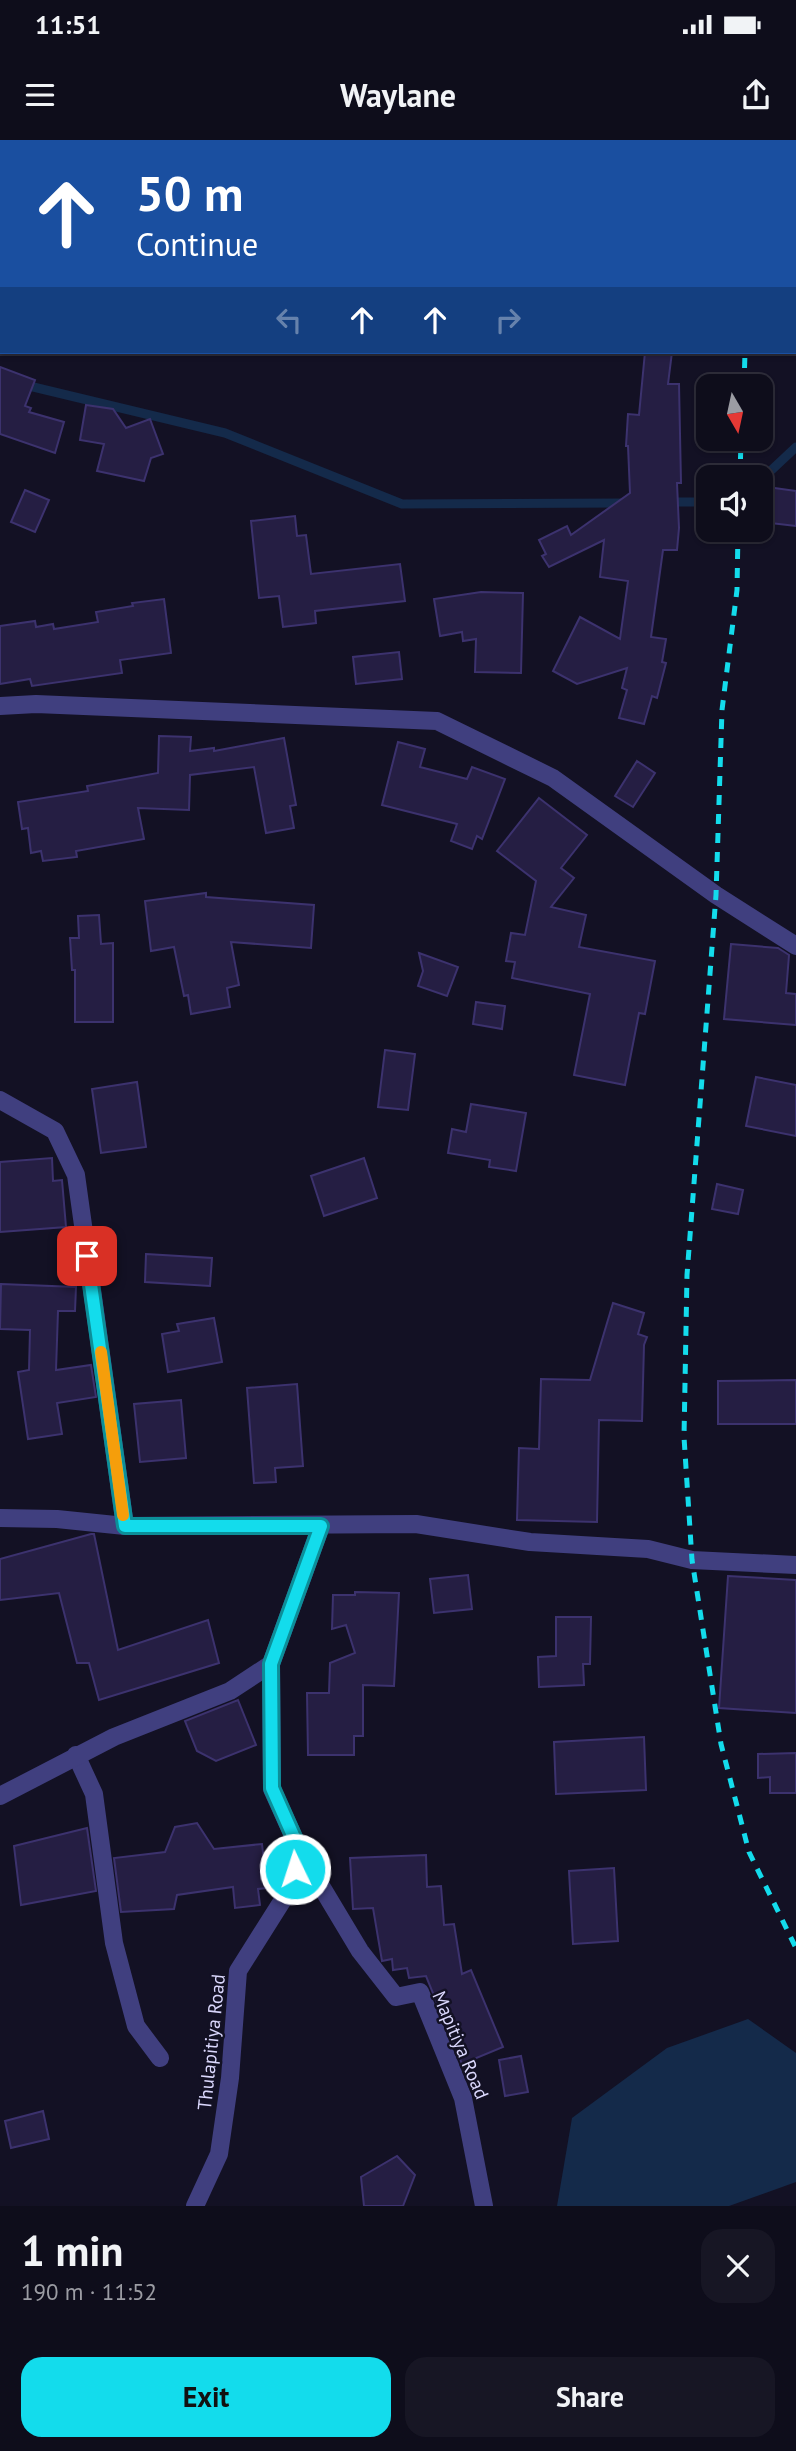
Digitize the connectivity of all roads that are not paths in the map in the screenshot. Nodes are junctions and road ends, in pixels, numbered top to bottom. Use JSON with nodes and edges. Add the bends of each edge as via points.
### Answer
{"nodes":[{"id":1,"x":0,"y":706,"type":"edge"},
{"id":2,"x":796,"y":946,"type":"edge"},
{"id":3,"x":0,"y":1100,"type":"edge"},
{"id":4,"x":0,"y":1518,"type":"edge"},
{"id":5,"x":125,"y":1526,"type":"junction"},
{"id":6,"x":321,"y":1526,"type":"junction"},
{"id":7,"x":796,"y":1565,"type":"edge"},
{"id":8,"x":271,"y":1664,"type":"junction"},
{"id":9,"x":76,"y":1755,"type":"junction"},
{"id":10,"x":0,"y":1796,"type":"edge"},
{"id":11,"x":300,"y":1851,"type":"junction"},
{"id":12,"x":160,"y":2058,"type":"dead end"},
{"id":13,"x":195,"y":2206,"type":"edge"},
{"id":14,"x":484,"y":2206,"type":"edge"}],
"edges":[{"from":1,"to":2,"type":"street","via":[[437,721],[553,778],[716,895]]},
{"from":3,"to":5,"type":"street","via":[[55,1131],[76,1175]]},
{"from":4,"to":5,"type":"street"},
{"from":5,"to":6,"type":"street"},
{"from":6,"to":7,"type":"street","via":[[416,1524],[530,1542],[648,1549],[692,1560]]},
{"from":6,"to":8,"type":"street"},
{"from":8,"to":9,"type":"street","via":[[230,1691]]},
{"from":8,"to":11,"type":"street","name":"Mapitiya Road","via":[[272,1788]]},
{"from":9,"to":10,"type":"street"},
{"from":9,"to":12,"type":"street","via":[[94,1794],[114,1943],[136,2026]]},
{"from":11,"to":13,"type":"street","name":"Thulapitiya Road","via":[[291,1886],[238,1971],[219,2154]]},
{"from":11,"to":14,"type":"street","name":"Mapitiya Road","via":[[360,1951],[396,1997],[420,1992],[463,2098]]}]}
